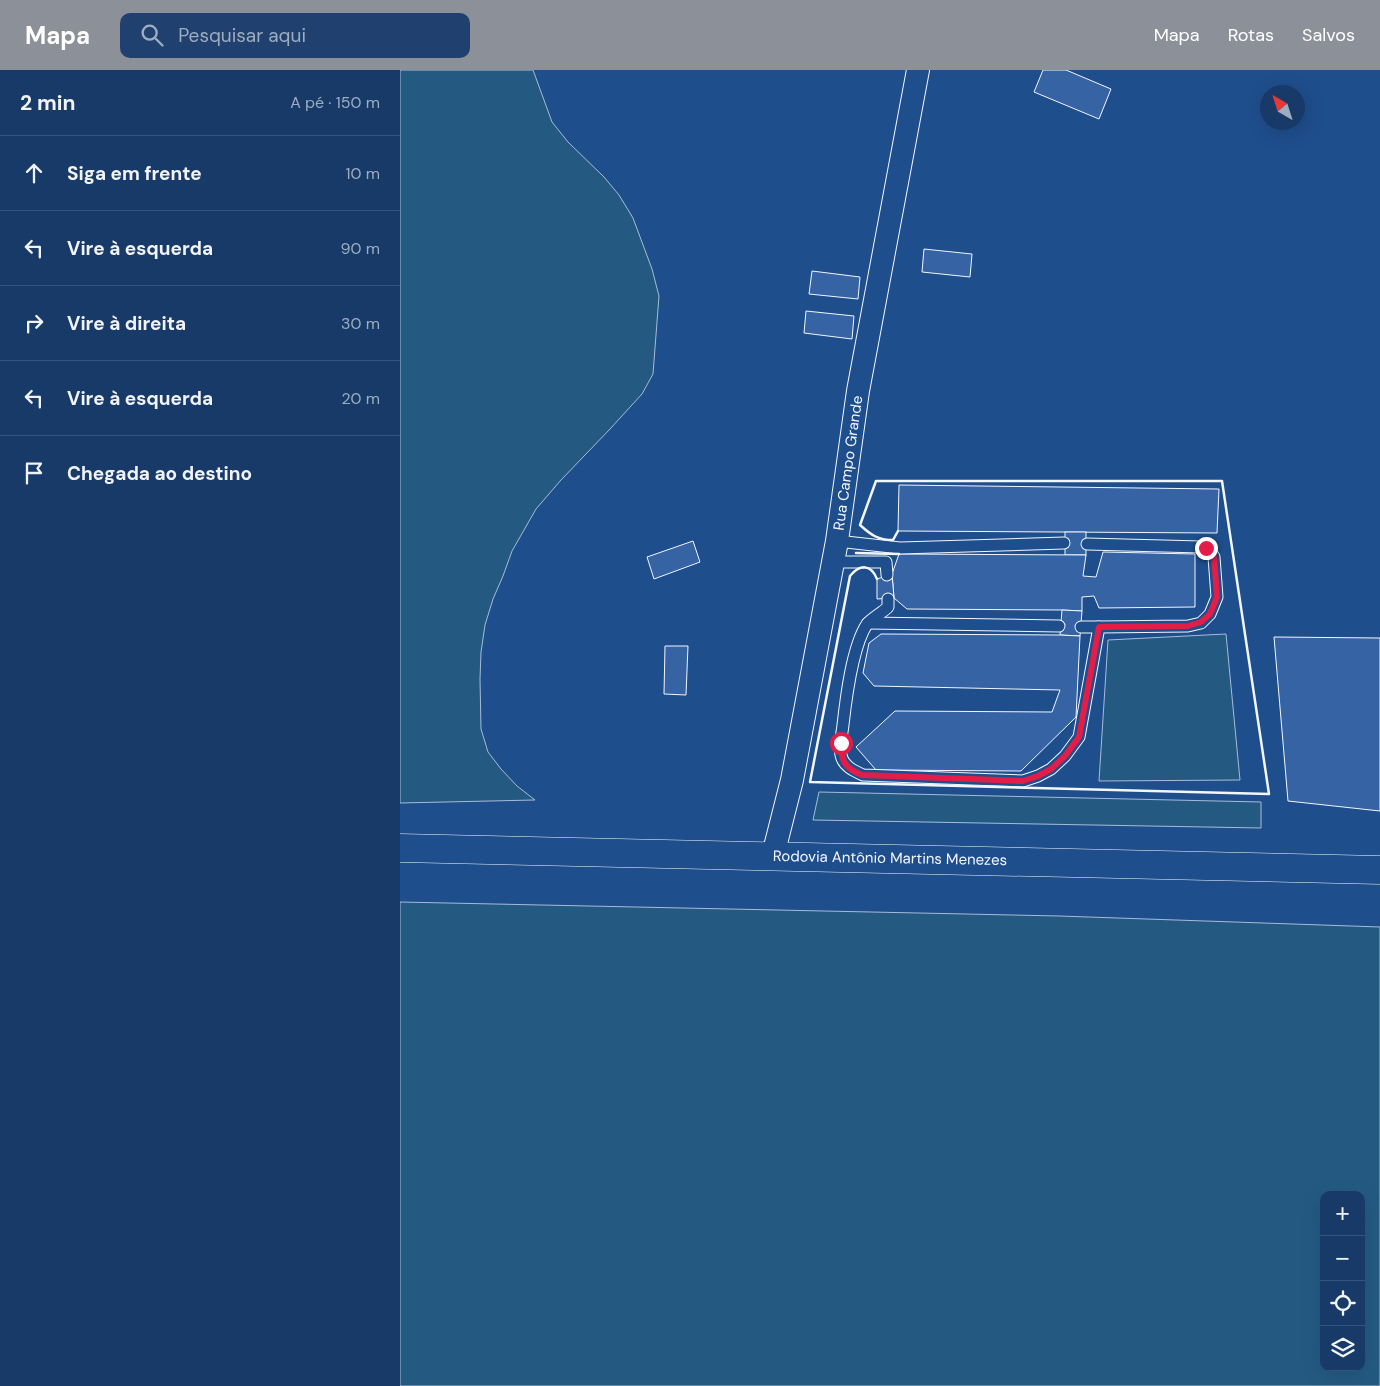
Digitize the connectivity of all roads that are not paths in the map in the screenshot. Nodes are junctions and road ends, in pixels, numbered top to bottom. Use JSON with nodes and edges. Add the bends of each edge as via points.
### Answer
{"nodes":[{"id":1,"x":918,"y":70,"type":"edge"},
{"id":2,"x":1064,"y":543,"type":"dead end"},
{"id":3,"x":1087,"y":544,"type":"dead end"},
{"id":4,"x":835,"y":552,"type":"junction"},
{"id":5,"x":887,"y":575,"type":"dead end"},
{"id":6,"x":888,"y":599,"type":"dead end"},
{"id":7,"x":868,"y":623,"type":"junction"},
{"id":8,"x":1059,"y":626,"type":"dead end"},
{"id":9,"x":1081,"y":627,"type":"dead end"},
{"id":10,"x":1099,"y":627,"type":"junction"},
{"id":11,"x":400,"y":848,"type":"edge"},
{"id":12,"x":773,"y":855,"type":"junction"},
{"id":13,"x":1380,"y":870,"type":"edge"}],
"edges":[{"from":1,"to":4,"type":"street","name":"Rua Campo Grande","via":[[858,391]]},
{"from":2,"to":4,"type":"lane"},
{"from":3,"to":10,"type":"lane","via":[[1201,547],[1214,557],[1217,597],[1210,614],[1201,622],[1188,626]]},
{"from":4,"to":5,"type":"lane","via":[[886,562]]},
{"from":4,"to":12,"type":"street","name":"Rua Campo Grande","via":[[792,780]]},
{"from":6,"to":7,"type":"lane","via":[[888,607]]},
{"from":7,"to":8,"type":"lane"},
{"from":7,"to":10,"type":"lane","via":[[859,641],[852,670],[842,735],[841,757],[851,770],[862,775],[1023,781],[1051,769],[1079,737]]},
{"from":9,"to":10,"type":"lane"},
{"from":11,"to":12,"type":"main road","name":"Rodovia Antônio Martins Menezes"},
{"from":12,"to":13,"type":"main road","name":"Rodovia Antônio Martins Menezes"}]}
